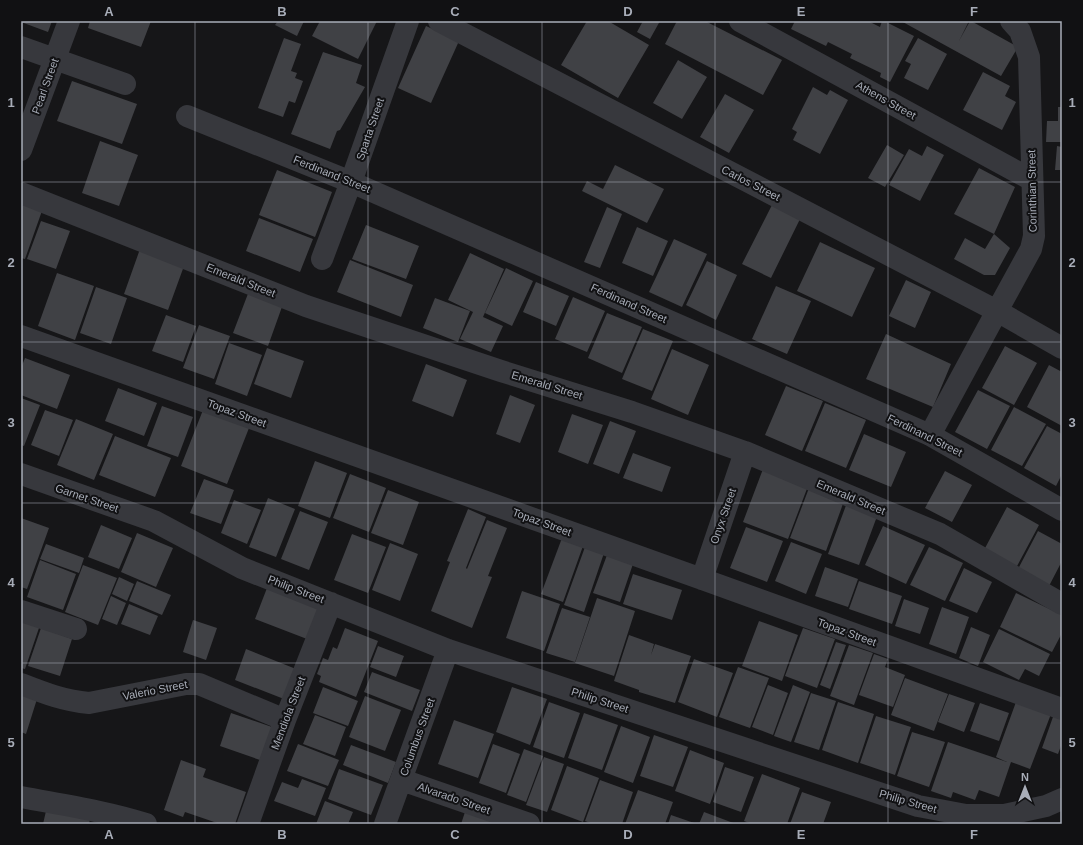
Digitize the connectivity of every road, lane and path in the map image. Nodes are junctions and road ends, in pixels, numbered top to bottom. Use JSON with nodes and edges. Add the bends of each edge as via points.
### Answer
{"nodes":[{"id":1,"x":69,"y":21,"type":"edge"},
{"id":2,"x":408,"y":21,"type":"edge"},
{"id":3,"x":439,"y":21,"type":"edge"},
{"id":4,"x":740,"y":21,"type":"edge"},
{"id":5,"x":1011,"y":21,"type":"edge"},
{"id":6,"x":21,"y":47,"type":"edge"},
{"id":7,"x":55,"y":59,"type":"junction"},
{"id":8,"x":125,"y":84,"type":"dead end"},
{"id":9,"x":187,"y":116,"type":"dead end"},
{"id":10,"x":21,"y":150,"type":"edge"},
{"id":11,"x":1032,"y":180,"type":"junction"},
{"id":12,"x":351,"y":182,"type":"junction"},
{"id":13,"x":21,"y":193,"type":"edge"},
{"id":14,"x":322,"y":258,"type":"dead end"},
{"id":15,"x":997,"y":311,"type":"junction"},
{"id":16,"x":21,"y":336,"type":"edge"},
{"id":17,"x":1062,"y":348,"type":"edge"},
{"id":18,"x":930,"y":435,"type":"junction"},
{"id":19,"x":744,"y":452,"type":"junction"},
{"id":20,"x":21,"y":474,"type":"edge"},
{"id":21,"x":1062,"y":510,"type":"edge"},
{"id":22,"x":154,"y":521,"type":"joint"},
{"id":23,"x":702,"y":579,"type":"junction"},
{"id":24,"x":330,"y":603,"type":"junction"},
{"id":25,"x":1062,"y":604,"type":"edge"},
{"id":26,"x":21,"y":611,"type":"edge"},
{"id":27,"x":76,"y":629,"type":"dead end"},
{"id":28,"x":448,"y":650,"type":"junction"},
{"id":29,"x":21,"y":684,"type":"edge"},
{"id":30,"x":1062,"y":709,"type":"edge"},
{"id":31,"x":285,"y":720,"type":"junction"},
{"id":32,"x":402,"y":780,"type":"junction"},
{"id":33,"x":21,"y":798,"type":"edge"},
{"id":34,"x":1057,"y":804,"type":"edge"},
{"id":35,"x":146,"y":824,"type":"edge"},
{"id":36,"x":248,"y":824,"type":"edge"},
{"id":37,"x":385,"y":824,"type":"edge"},
{"id":38,"x":530,"y":824,"type":"edge"}],
"edges":[{"from":1,"to":7,"type":"street","name":"Pearl Street"},
{"from":2,"to":12,"type":"street","name":"Sparta Street"},
{"from":3,"to":15,"type":"street","name":"Carlos Street"},
{"from":4,"to":11,"type":"street","name":"Athens Street"},
{"from":5,"to":11,"type":"street","name":"Corinthian Street","via":[[1020,31],[1029,57]]},
{"from":6,"to":7,"type":"street"},
{"from":7,"to":8,"type":"street"},
{"from":7,"to":10,"type":"street","name":"Pearl Street"},
{"from":9,"to":12,"type":"street","name":"Ferdinand Street"},
{"from":11,"to":15,"type":"street","name":"Corinthian Street","via":[[1034,236],[1031,249]]},
{"from":12,"to":14,"type":"street","name":"Sparta Street"},
{"from":12,"to":18,"type":"street","name":"Ferdinand Street"},
{"from":13,"to":19,"type":"street","name":"Emerald Street","via":[[306,306],[632,412]]},
{"from":15,"to":17,"type":"street","name":"Carlos Street"},
{"from":15,"to":18,"type":"street","name":"Corinthian Street"},
{"from":16,"to":23,"type":"street","name":"Topaz Street"},
{"from":18,"to":21,"type":"street","name":"Ferdinand Street"},
{"from":19,"to":23,"type":"street","name":"Onyx Street"},
{"from":19,"to":25,"type":"street","name":"Emerald Street","via":[[940,534]]},
{"from":20,"to":22,"type":"street","name":"Garnet Street"},
{"from":22,"to":24,"type":"street","name":"Philip Street","via":[[242,568]]},
{"from":23,"to":30,"type":"street","name":"Topaz Street"},
{"from":24,"to":28,"type":"street","name":"Philip Street"},
{"from":24,"to":31,"type":"street","name":"Mendiola Street"},
{"from":26,"to":27,"type":"street"},
{"from":28,"to":32,"type":"street","name":"Columbus Street"},
{"from":28,"to":34,"type":"street","name":"Philip Street","via":[[918,806],[966,815],[1004,815]]},
{"from":29,"to":31,"type":"street","name":"Valerio Street","via":[[60,699],[89,703],[193,683]]},
{"from":31,"to":36,"type":"street","name":"Mendiola Street"},
{"from":32,"to":37,"type":"street","name":"Columbus Street"},
{"from":32,"to":38,"type":"street","name":"Alvarado Street"},
{"from":33,"to":35,"type":"street","via":[[74,806]]}]}
